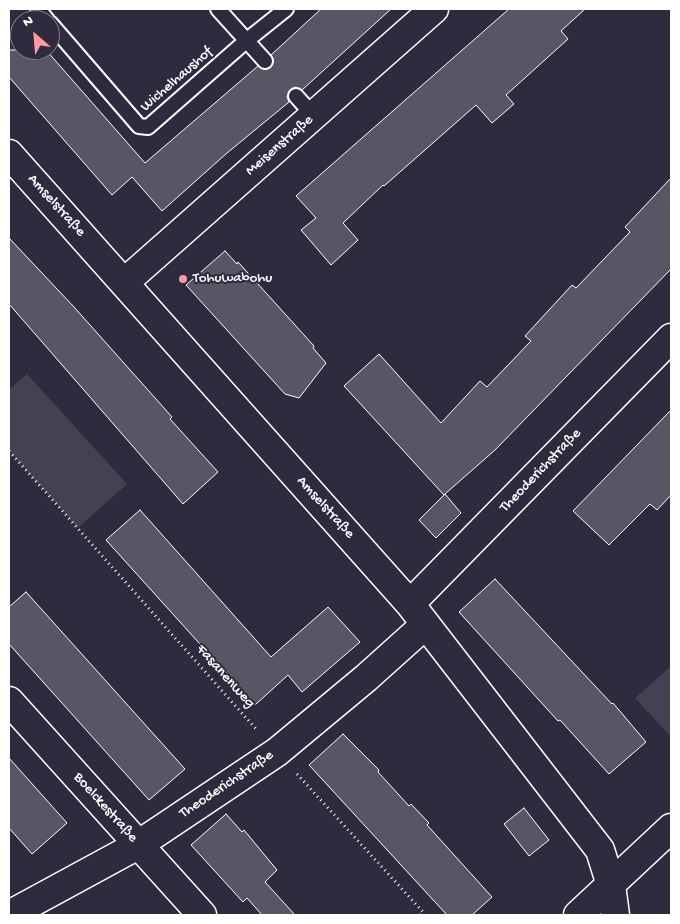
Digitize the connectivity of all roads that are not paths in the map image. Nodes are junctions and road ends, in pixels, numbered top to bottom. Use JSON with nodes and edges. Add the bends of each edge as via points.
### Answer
{"nodes":[{"id":1,"x":218,"y":9,"type":"edge"},
{"id":2,"x":286,"y":9,"type":"edge"},
{"id":3,"x":434,"y":9,"type":"edge"},
{"id":4,"x":60,"y":35,"type":"edge"},
{"id":5,"x":246,"y":41,"type":"junction"},
{"id":6,"x":264,"y":61,"type":"dead end"},
{"id":7,"x":9,"y":154,"type":"edge"},
{"id":8,"x":125,"y":282,"type":"junction"},
{"id":9,"x":671,"y":338,"type":"edge"},
{"id":10,"x":418,"y":615,"type":"junction"},
{"id":11,"x":9,"y":701,"type":"edge"},
{"id":12,"x":671,"y":828,"type":"edge"},
{"id":13,"x":138,"y":845,"type":"junction"},
{"id":14,"x":611,"y":885,"type":"junction"},
{"id":15,"x":9,"y":915,"type":"edge"},
{"id":16,"x":202,"y":915,"type":"edge"},
{"id":17,"x":578,"y":915,"type":"edge"},
{"id":18,"x":615,"y":915,"type":"edge"}],
"edges":[{"from":1,"to":5,"type":"lane"},
{"from":2,"to":5,"type":"lane","name":"Wichelhaushof"},
{"from":3,"to":8,"type":"street","name":"Meisenstraße","via":[[305,106]]},
{"from":4,"to":5,"type":"lane","name":"Wichelhaushof","via":[[139,126],[148,126]]},
{"from":5,"to":6,"type":"lane"},
{"from":7,"to":8,"type":"street","name":"Amselstraße"},
{"from":8,"to":10,"type":"street","name":"Amselstraße"},
{"from":9,"to":10,"type":"street","name":"Theoderichstraße"},
{"from":10,"to":13,"type":"street","name":"Theoderichstraße","via":[[366,678],[277,752]]},
{"from":10,"to":14,"type":"street","name":"Amselstraße","via":[[600,850]]},
{"from":11,"to":13,"type":"street","name":"Boelckestraße"},
{"from":12,"to":14,"type":"street"},
{"from":13,"to":15,"type":"street","name":"Theoderichstraße"},
{"from":13,"to":16,"type":"street","name":"Boelckestraße"},
{"from":14,"to":17,"type":"street"},
{"from":14,"to":18,"type":"street","name":"Amselstraße"}]}
